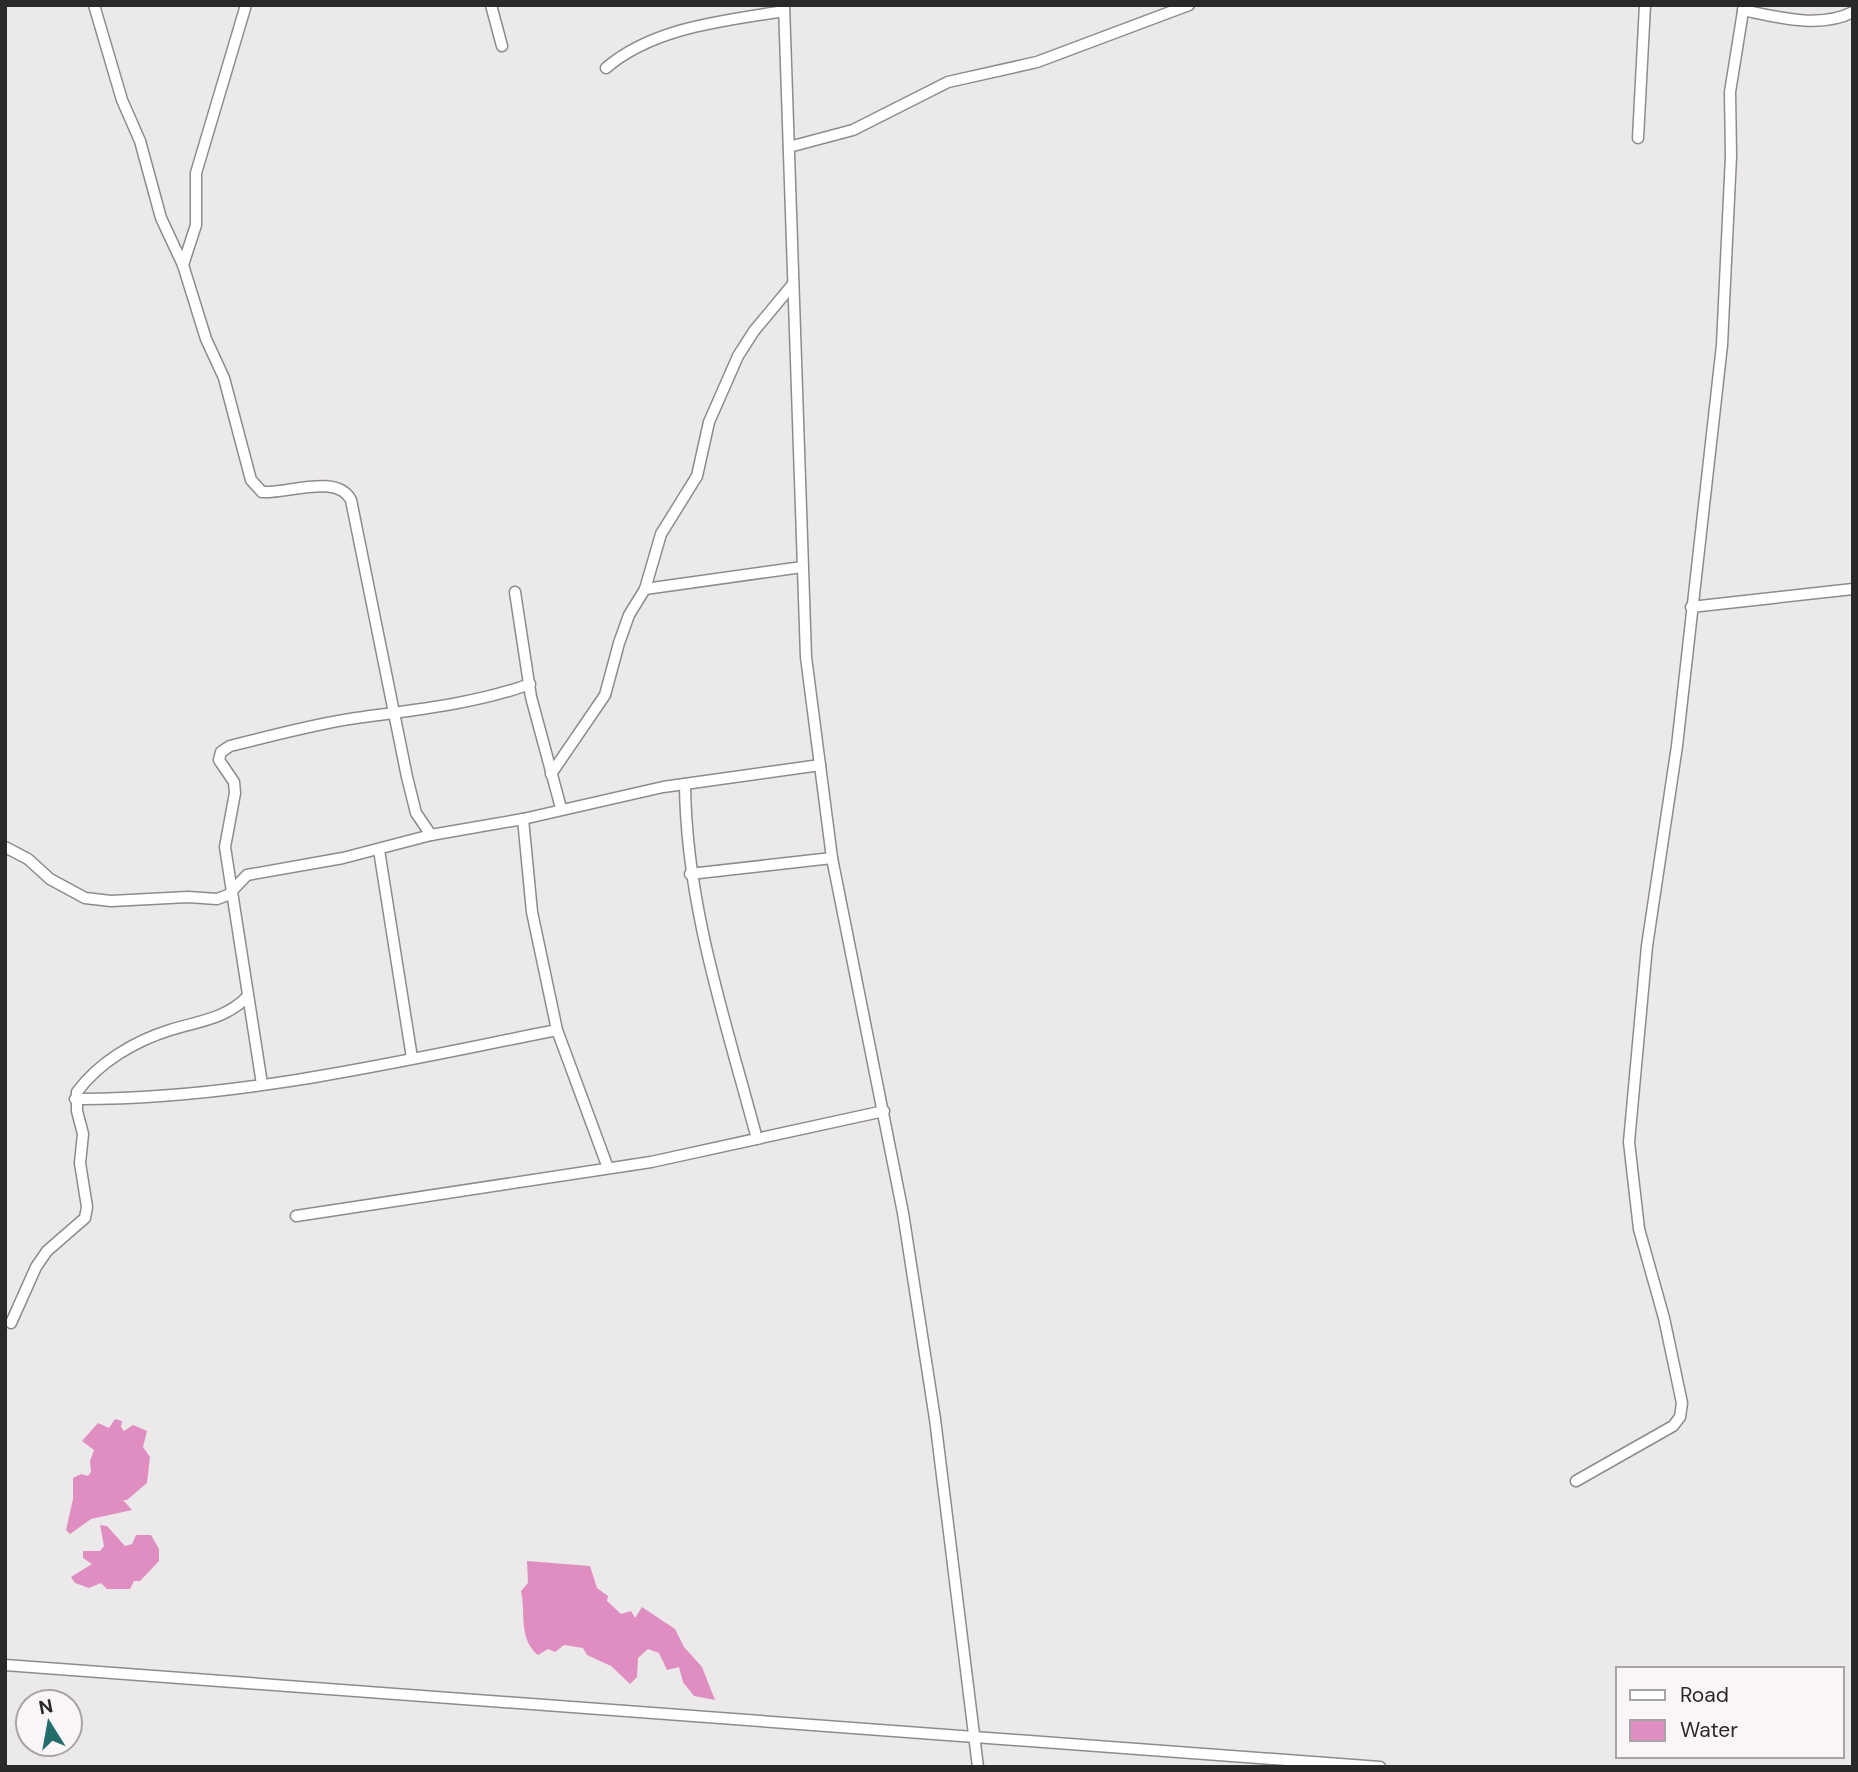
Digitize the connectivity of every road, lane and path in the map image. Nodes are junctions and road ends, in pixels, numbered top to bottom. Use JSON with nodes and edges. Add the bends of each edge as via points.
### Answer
{"nodes":[{"id":1,"x":94,"y":5,"type":"edge"},
{"id":2,"x":246,"y":5,"type":"edge"},
{"id":3,"x":491,"y":5,"type":"edge"},
{"id":4,"x":1189,"y":5,"type":"edge"},
{"id":5,"x":1645,"y":5,"type":"edge"},
{"id":6,"x":784,"y":8,"type":"edge"},
{"id":7,"x":1743,"y":8,"type":"edge"},
{"id":8,"x":1853,"y":12,"type":"edge"},
{"id":9,"x":502,"y":46,"type":"dead end"},
{"id":10,"x":606,"y":68,"type":"dead end"},
{"id":11,"x":1638,"y":138,"type":"dead end"},
{"id":12,"x":789,"y":147,"type":"junction"},
{"id":13,"x":183,"y":265,"type":"junction"},
{"id":14,"x":793,"y":284,"type":"junction"},
{"id":15,"x":802,"y":567,"type":"junction"},
{"id":16,"x":645,"y":589,"type":"junction"},
{"id":17,"x":1853,"y":589,"type":"edge"},
{"id":18,"x":515,"y":592,"type":"dead end"},
{"id":19,"x":1691,"y":607,"type":"junction"},
{"id":20,"x":530,"y":684,"type":"junction"},
{"id":21,"x":394,"y":715,"type":"junction"},
{"id":22,"x":820,"y":765,"type":"junction"},
{"id":23,"x":551,"y":774,"type":"junction"},
{"id":24,"x":685,"y":783,"type":"junction"},
{"id":25,"x":561,"y":808,"type":"junction"},
{"id":26,"x":523,"y":819,"type":"junction"},
{"id":27,"x":431,"y":835,"type":"junction"},
{"id":28,"x":5,"y":847,"type":"edge"},
{"id":29,"x":379,"y":850,"type":"junction"},
{"id":30,"x":832,"y":858,"type":"junction"},
{"id":31,"x":690,"y":874,"type":"junction"},
{"id":32,"x":232,"y":889,"type":"junction"},
{"id":33,"x":248,"y":996,"type":"junction"},
{"id":34,"x":557,"y":1030,"type":"junction"},
{"id":35,"x":412,"y":1058,"type":"junction"},
{"id":36,"x":262,"y":1084,"type":"junction"},
{"id":37,"x":75,"y":1099,"type":"junction"},
{"id":38,"x":884,"y":1111,"type":"junction"},
{"id":39,"x":757,"y":1139,"type":"junction"},
{"id":40,"x":608,"y":1168,"type":"junction"},
{"id":41,"x":296,"y":1216,"type":"dead end"},
{"id":42,"x":11,"y":1323,"type":"dead end"},
{"id":43,"x":1576,"y":1481,"type":"dead end"},
{"id":44,"x":5,"y":1665,"type":"edge"},
{"id":45,"x":974,"y":1739,"type":"junction"},
{"id":46,"x":978,"y":1767,"type":"edge"},
{"id":47,"x":1380,"y":1767,"type":"edge"}],
"edges":[{"from":1,"to":13,"type":"street","via":[[161,218]]},
{"from":2,"to":13,"type":"street","via":[[196,173],[196,225]]},
{"from":3,"to":9,"type":"street"},
{"from":4,"to":12,"type":"street","via":[[1037,62],[948,82],[853,130]]},
{"from":5,"to":11,"type":"street"},
{"from":6,"to":10,"type":"street","via":[[686,29],[636,47]]},
{"from":6,"to":12,"type":"street"},
{"from":7,"to":8,"type":"street","via":[[1812,20]]},
{"from":7,"to":19,"type":"street","via":[[1730,92],[1722,345]]},
{"from":12,"to":14,"type":"street"},
{"from":13,"to":21,"type":"street","via":[[206,340],[224,378],[254,486],[270,493],[336,487],[348,493]]},
{"from":14,"to":15,"type":"street"},
{"from":14,"to":16,"type":"street","via":[[738,356],[709,422],[697,477],[661,534]]},
{"from":15,"to":16,"type":"street"},
{"from":15,"to":22,"type":"street","via":[[806,657]]},
{"from":16,"to":23,"type":"street","via":[[629,615],[604,695]]},
{"from":17,"to":19,"type":"street"},
{"from":18,"to":20,"type":"street"},
{"from":19,"to":43,"type":"street","via":[[1677,746],[1647,946],[1629,1142],[1639,1229],[1682,1403],[1680,1417],[1672,1426]]},
{"from":20,"to":21,"type":"street"},
{"from":20,"to":23,"type":"street"},
{"from":21,"to":27,"type":"street","via":[[416,813]]},
{"from":21,"to":32,"type":"street","via":[[340,721],[230,746],[221,752],[219,760],[234,782],[235,793],[225,847]]},
{"from":22,"to":24,"type":"street"},
{"from":22,"to":30,"type":"street"},
{"from":23,"to":25,"type":"street"},
{"from":24,"to":25,"type":"street"},
{"from":24,"to":31,"type":"street"},
{"from":25,"to":26,"type":"street"},
{"from":26,"to":27,"type":"street"},
{"from":26,"to":34,"type":"street","via":[[532,912]]},
{"from":27,"to":29,"type":"street"},
{"from":28,"to":32,"type":"street","via":[[85,898],[213,900]]},
{"from":29,"to":32,"type":"street","via":[[247,875]]},
{"from":29,"to":35,"type":"street"},
{"from":30,"to":31,"type":"street"},
{"from":30,"to":38,"type":"street"},
{"from":31,"to":39,"type":"street"},
{"from":32,"to":33,"type":"street"},
{"from":33,"to":36,"type":"street"},
{"from":33,"to":37,"type":"street","via":[[222,1015],[168,1031],[111,1058],[80,1088]]},
{"from":34,"to":35,"type":"street"},
{"from":34,"to":40,"type":"street"},
{"from":35,"to":36,"type":"street"},
{"from":36,"to":37,"type":"street","via":[[142,1100]]},
{"from":37,"to":42,"type":"street","via":[[83,1134],[80,1163],[88,1207],[85,1218],[47,1251]]},
{"from":38,"to":39,"type":"street"},
{"from":38,"to":45,"type":"street","via":[[935,1419]]},
{"from":39,"to":40,"type":"street"},
{"from":40,"to":41,"type":"street"},
{"from":44,"to":45,"type":"street"},
{"from":45,"to":46,"type":"street"},
{"from":45,"to":47,"type":"street"}]}
